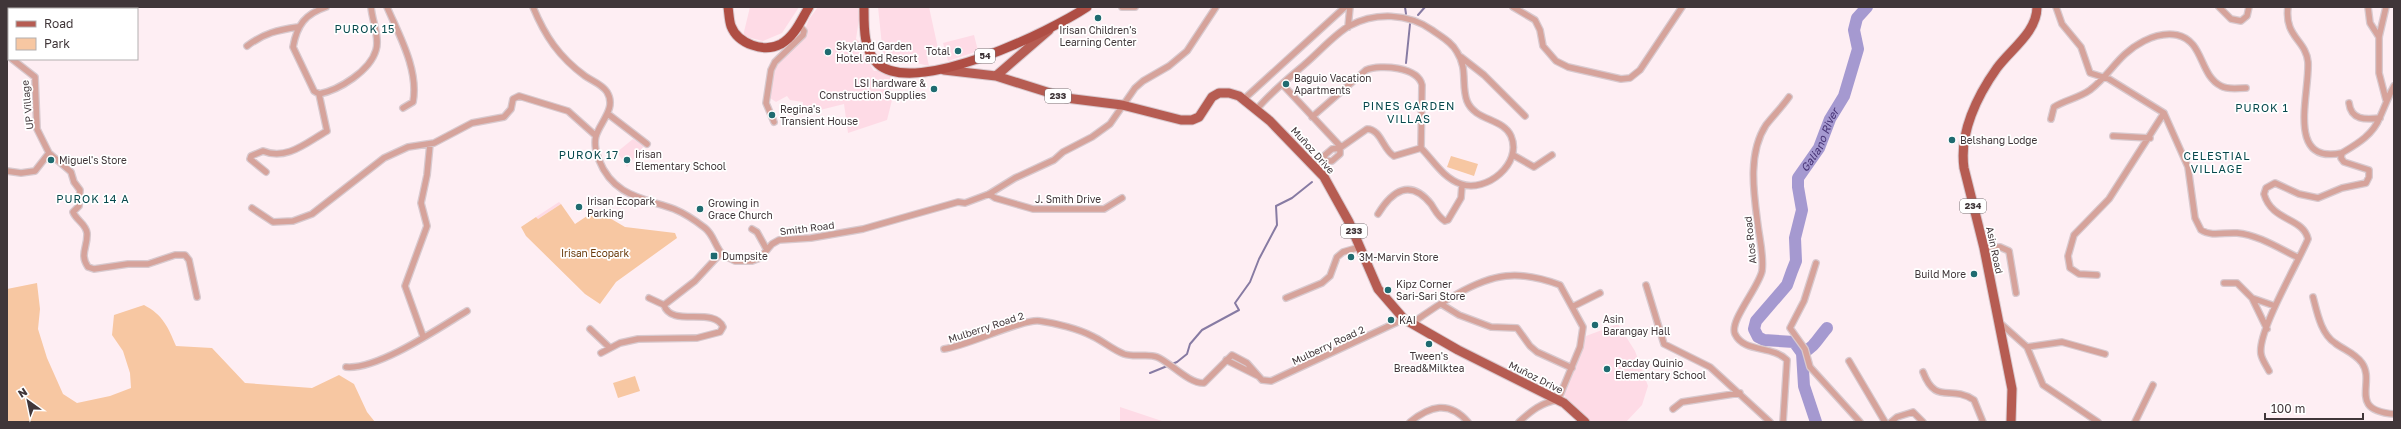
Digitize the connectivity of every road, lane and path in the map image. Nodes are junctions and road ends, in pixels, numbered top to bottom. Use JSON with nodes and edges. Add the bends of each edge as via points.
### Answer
{"nodes":[{"id":1,"x":326,"y":7,"type":"edge"},
{"id":2,"x":371,"y":7,"type":"edge"},
{"id":3,"x":387,"y":7,"type":"edge"},
{"id":4,"x":533,"y":7,"type":"edge"},
{"id":5,"x":728,"y":7,"type":"edge"},
{"id":6,"x":809,"y":7,"type":"edge"},
{"id":7,"x":864,"y":7,"type":"edge"},
{"id":8,"x":1087,"y":7,"type":"edge"},
{"id":9,"x":1122,"y":7,"type":"edge"},
{"id":10,"x":1135,"y":7,"type":"edge"},
{"id":11,"x":1216,"y":7,"type":"edge"},
{"id":12,"x":1345,"y":7,"type":"edge"},
{"id":13,"x":1350,"y":7,"type":"edge"},
{"id":14,"x":1513,"y":7,"type":"edge"},
{"id":15,"x":1682,"y":7,"type":"edge"},
{"id":16,"x":2037,"y":7,"type":"edge"},
{"id":17,"x":2056,"y":7,"type":"edge"},
{"id":18,"x":2219,"y":7,"type":"edge"},
{"id":19,"x":2249,"y":7,"type":"edge"},
{"id":20,"x":2288,"y":7,"type":"edge"},
{"id":21,"x":2368,"y":7,"type":"edge"},
{"id":22,"x":2386,"y":7,"type":"edge"},
{"id":23,"x":799,"y":25,"type":"junction"},
{"id":24,"x":298,"y":27,"type":"junction"},
{"id":25,"x":1348,"y":27,"type":"junction"},
{"id":26,"x":1050,"y":30,"type":"junction"},
{"id":27,"x":2379,"y":37,"type":"junction"},
{"id":28,"x":247,"y":46,"type":"dead end"},
{"id":29,"x":1460,"y":57,"type":"junction"},
{"id":30,"x":13,"y":60,"type":"edge"},
{"id":31,"x":941,"y":69,"type":"junction"},
{"id":32,"x":996,"y":76,"type":"junction"},
{"id":33,"x":2104,"y":77,"type":"junction"},
{"id":34,"x":1282,"y":84,"type":"junction"},
{"id":35,"x":2394,"y":86,"type":"edge"},
{"id":36,"x":2246,"y":88,"type":"dead end"},
{"id":37,"x":319,"y":94,"type":"junction"},
{"id":38,"x":1789,"y":97,"type":"dead end"},
{"id":39,"x":1244,"y":99,"type":"junction"},
{"id":40,"x":2386,"y":100,"type":"junction"},
{"id":41,"x":2349,"y":103,"type":"dead end"},
{"id":42,"x":1122,"y":105,"type":"junction"},
{"id":43,"x":403,"y":108,"type":"dead end"},
{"id":44,"x":1257,"y":109,"type":"junction"},
{"id":45,"x":2164,"y":113,"type":"junction"},
{"id":46,"x":608,"y":114,"type":"junction"},
{"id":47,"x":1525,"y":116,"type":"dead end"},
{"id":48,"x":1312,"y":117,"type":"junction"},
{"id":49,"x":2380,"y":118,"type":"junction"},
{"id":50,"x":2050,"y":119,"type":"dead end"},
{"id":51,"x":774,"y":122,"type":"dead end"},
{"id":52,"x":596,"y":136,"type":"junction"},
{"id":53,"x":2113,"y":136,"type":"dead end"},
{"id":54,"x":2150,"y":138,"type":"junction"},
{"id":55,"x":430,"y":144,"type":"junction"},
{"id":56,"x":646,"y":144,"type":"dead end"},
{"id":57,"x":1340,"y":147,"type":"junction"},
{"id":58,"x":1421,"y":148,"type":"junction"},
{"id":59,"x":50,"y":153,"type":"junction"},
{"id":60,"x":2342,"y":153,"type":"junction"},
{"id":61,"x":1513,"y":155,"type":"junction"},
{"id":62,"x":1552,"y":155,"type":"dead end"},
{"id":63,"x":1324,"y":161,"type":"junction"},
{"id":64,"x":1316,"y":168,"type":"junction"},
{"id":65,"x":7,"y":170,"type":"edge"},
{"id":66,"x":266,"y":172,"type":"dead end"},
{"id":67,"x":1462,"y":185,"type":"junction"},
{"id":68,"x":989,"y":194,"type":"junction"},
{"id":69,"x":1122,"y":198,"type":"dead end"},
{"id":70,"x":252,"y":208,"type":"dead end"},
{"id":71,"x":1378,"y":214,"type":"dead end"},
{"id":72,"x":752,"y":229,"type":"dead end"},
{"id":73,"x":1360,"y":247,"type":"junction"},
{"id":74,"x":1984,"y":248,"type":"junction"},
{"id":75,"x":767,"y":250,"type":"junction"},
{"id":76,"x":721,"y":253,"type":"junction"},
{"id":77,"x":2299,"y":258,"type":"junction"},
{"id":78,"x":1816,"y":263,"type":"dead end"},
{"id":79,"x":2097,"y":275,"type":"dead end"},
{"id":80,"x":2224,"y":284,"type":"dead end"},
{"id":81,"x":1646,"y":285,"type":"dead end"},
{"id":82,"x":1600,"y":293,"type":"dead end"},
{"id":83,"x":2016,"y":293,"type":"dead end"},
{"id":84,"x":197,"y":297,"type":"dead end"},
{"id":85,"x":2313,"y":297,"type":"dead end"},
{"id":86,"x":649,"y":298,"type":"dead end"},
{"id":87,"x":1286,"y":298,"type":"dead end"},
{"id":88,"x":2252,"y":298,"type":"junction"},
{"id":89,"x":1441,"y":304,"type":"junction"},
{"id":90,"x":664,"y":305,"type":"junction"},
{"id":91,"x":2275,"y":306,"type":"junction"},
{"id":92,"x":1572,"y":307,"type":"junction"},
{"id":93,"x":467,"y":311,"type":"dead end"},
{"id":94,"x":1407,"y":321,"type":"junction"},
{"id":95,"x":1997,"y":321,"type":"junction"},
{"id":96,"x":590,"y":329,"type":"dead end"},
{"id":97,"x":2267,"y":329,"type":"junction"},
{"id":98,"x":423,"y":336,"type":"junction"},
{"id":99,"x":610,"y":348,"type":"junction"},
{"id":100,"x":2027,"y":348,"type":"junction"},
{"id":101,"x":944,"y":349,"type":"dead end"},
{"id":102,"x":601,"y":352,"type":"dead end"},
{"id":103,"x":2105,"y":354,"type":"dead end"},
{"id":104,"x":1850,"y":361,"type":"dead end"},
{"id":105,"x":346,"y":367,"type":"dead end"},
{"id":106,"x":1572,"y":368,"type":"junction"},
{"id":107,"x":2269,"y":371,"type":"dead end"},
{"id":108,"x":1923,"y":372,"type":"dead end"},
{"id":109,"x":2153,"y":385,"type":"dead end"},
{"id":110,"x":1740,"y":393,"type":"junction"},
{"id":111,"x":1558,"y":400,"type":"junction"},
{"id":112,"x":1673,"y":409,"type":"dead end"},
{"id":113,"x":2394,"y":414,"type":"edge"},
{"id":114,"x":1410,"y":422,"type":"edge"},
{"id":115,"x":1468,"y":422,"type":"edge"},
{"id":116,"x":1519,"y":422,"type":"edge"},
{"id":117,"x":1585,"y":422,"type":"edge"},
{"id":118,"x":1770,"y":422,"type":"edge"},
{"id":119,"x":1783,"y":422,"type":"edge"},
{"id":120,"x":1860,"y":422,"type":"edge"},
{"id":121,"x":1886,"y":422,"type":"edge"},
{"id":122,"x":1891,"y":422,"type":"edge"},
{"id":123,"x":1923,"y":422,"type":"edge"},
{"id":124,"x":1983,"y":422,"type":"edge"},
{"id":125,"x":2011,"y":422,"type":"edge"},
{"id":126,"x":2098,"y":422,"type":"edge"},
{"id":127,"x":2134,"y":422,"type":"edge"}],
"edges":[{"from":1,"to":24,"type":"street","via":[[308,15]]},
{"from":2,"to":37,"type":"street","via":[[376,42],[372,57],[350,80]]},
{"from":3,"to":43,"type":"street","via":[[409,61],[415,91],[413,102]]},
{"from":4,"to":46,"type":"street","via":[[542,29],[557,51],[585,76],[606,90],[609,100]]},
{"from":5,"to":23,"type":"highway","via":[[730,25],[734,32],[756,46],[772,47],[781,44]]},
{"from":6,"to":23,"type":"highway"},
{"from":7,"to":31,"type":"highway","number":"54","via":[[869,52],[877,64],[884,69],[900,72]]},
{"from":8,"to":26,"type":"highway","number":"54"},
{"from":9,"to":10,"type":"street"},
{"from":11,"to":42,"type":"street","name":"Smith Road","via":[[1187,51],[1169,66],[1143,81]]},
{"from":12,"to":39,"type":"street"},
{"from":13,"to":25,"type":"street"},
{"from":14,"to":15,"type":"street","via":[[1535,20],[1546,51],[1561,64],[1621,79],[1630,78],[1640,70]]},
{"from":16,"to":74,"type":"main road","name":"Asin Road","number":"234","via":[[2032,24],[1997,68],[1976,103],[1966,132],[1963,162]]},
{"from":17,"to":33,"type":"street","via":[[2062,24],[2082,46],[2090,73]]},
{"from":18,"to":19,"type":"street","via":[[2231,18],[2241,21],[2247,16]]},
{"from":20,"to":60,"type":"street","via":[[2290,31],[2303,48],[2308,62],[2303,126],[2306,138],[2313,149],[2324,154]]},
{"from":21,"to":27,"type":"street","via":[[2370,23]]},
{"from":22,"to":27,"type":"street"},
{"from":23,"to":51,"type":"street","via":[[804,31],[803,35],[775,62],[771,70],[766,103]]},
{"from":24,"to":28,"type":"street","via":[[274,30]]},
{"from":24,"to":37,"type":"street","via":[[294,47],[314,91]]},
{"from":25,"to":29,"type":"street","via":[[1371,19],[1407,17],[1445,40]]},
{"from":25,"to":34,"type":"street"},
{"from":26,"to":31,"type":"highway","number":"54","via":[[1002,50]]},
{"from":26,"to":32,"type":"main road"},
{"from":27,"to":40,"type":"street","via":[[2379,73]]},
{"from":29,"to":47,"type":"street","via":[[1484,75]]},
{"from":29,"to":61,"type":"street","via":[[1468,102],[1479,115],[1508,131]]},
{"from":30,"to":59,"type":"street","name":"UP Village","via":[[35,77],[37,128]]},
{"from":31,"to":32,"type":"main road","name":"Muñoz Drive","number":"233"},
{"from":32,"to":42,"type":"main road","name":"Muñoz Drive","number":"233","via":[[1066,98]]},
{"from":33,"to":36,"type":"street","via":[[2114,62],[2135,46],[2156,36],[2174,35],[2186,38],[2195,46],[2215,82],[2228,89]]},
{"from":33,"to":45,"type":"street"},
{"from":33,"to":50,"type":"street","via":[[2089,91],[2054,107]]},
{"from":34,"to":44,"type":"street"},
{"from":34,"to":48,"type":"street"},
{"from":35,"to":40,"type":"street"},
{"from":37,"to":66,"type":"street","via":[[327,131],[291,152],[270,154],[263,151],[251,156],[250,159]]},
{"from":38,"to":119,"type":"street","name":"Alos Road","via":[[1765,126],[1760,139],[1753,177],[1762,252],[1761,274],[1734,330],[1740,340],[1750,347],[1774,351],[1787,360]]},
{"from":39,"to":42,"type":"main road","name":"Muñoz Drive","number":"233","via":[[1229,93],[1219,93],[1209,101],[1199,117],[1188,120]]},
{"from":39,"to":44,"type":"main road","name":"Muñoz Drive","number":"233"},
{"from":40,"to":49,"type":"street"},
{"from":41,"to":49,"type":"street","via":[[2354,116]]},
{"from":42,"to":68,"type":"street","name":"Smith Road","via":[[1116,117],[1096,134],[1063,152],[1054,160],[1015,178]]},
{"from":44,"to":64,"type":"main road","name":"Muñoz Drive","number":"233"},
{"from":45,"to":54,"type":"street"},
{"from":45,"to":77,"type":"street","via":[[2188,167],[2195,218],[2200,230],[2214,234],[2251,235]]},
{"from":46,"to":52,"type":"street"},
{"from":46,"to":56,"type":"street"},
{"from":48,"to":57,"type":"street"},
{"from":48,"to":58,"type":"street","via":[[1366,70],[1376,67],[1412,72],[1418,76],[1422,85]]},
{"from":49,"to":60,"type":"street","via":[[2367,136]]},
{"from":52,"to":55,"type":"street","via":[[568,111],[519,96],[513,98],[511,109],[504,117],[472,122]]},
{"from":52,"to":76,"type":"street","via":[[603,170],[616,185],[635,198],[679,211],[712,236]]},
{"from":53,"to":54,"type":"street"},
{"from":54,"to":79,"type":"street","via":[[2109,199],[2080,228],[2071,241],[2068,256],[2070,268],[2078,274]]},
{"from":55,"to":70,"type":"street","via":[[408,147],[384,158],[319,209],[302,218],[272,222]]},
{"from":55,"to":98,"type":"street","via":[[421,203],[427,226],[406,286]]},
{"from":57,"to":58,"type":"street","via":[[1370,129],[1394,156]]},
{"from":57,"to":63,"type":"street","via":[[1325,155]]},
{"from":57,"to":63,"type":"street","via":[[1340,154],[1332,161]]},
{"from":58,"to":67,"type":"street","via":[[1443,173]]},
{"from":59,"to":65,"type":"street","via":[[35,171],[21,173]]},
{"from":59,"to":84,"type":"street","via":[[71,172],[80,190],[79,206],[73,212],[87,233],[83,255],[88,267],[94,269],[148,264],[175,255],[185,255],[189,260]]},
{"from":60,"to":77,"type":"street","via":[[2341,158],[2344,162],[2369,170],[2370,177],[2366,183],[2342,188],[2318,198],[2299,194],[2275,183],[2266,188],[2266,202],[2275,213],[2302,228],[2307,234],[2308,239]]},
{"from":61,"to":62,"type":"street","via":[[1534,167]]},
{"from":61,"to":67,"type":"street","via":[[1502,172],[1489,182]]},
{"from":63,"to":64,"type":"street"},
{"from":64,"to":73,"type":"main road","name":"Muñoz Drive","number":"233","via":[[1340,204]]},
{"from":67,"to":71,"type":"street","via":[[1457,207],[1447,220],[1440,217],[1417,191],[1405,189],[1390,198]]},
{"from":68,"to":69,"type":"street","name":"J. Smith Drive","via":[[1033,209],[1104,209]]},
{"from":68,"to":75,"type":"street","name":"Smith Road","via":[[965,203],[958,202],[863,229],[811,238],[778,240]]},
{"from":72,"to":75,"type":"street","via":[[757,232]]},
{"from":73,"to":87,"type":"street","via":[[1337,256],[1330,276],[1322,283]]},
{"from":73,"to":94,"type":"main road","name":"Muñoz Drive","number":"233","via":[[1378,289]]},
{"from":74,"to":83,"type":"street","via":[[2000,247],[2009,251]]},
{"from":74,"to":95,"type":"main road","name":"Asin Road","number":"234"},
{"from":75,"to":76,"type":"street","name":"Smith Road","via":[[756,260],[744,262],[728,258]]},
{"from":76,"to":90,"type":"street","via":[[695,280]]},
{"from":77,"to":91,"type":"street"},
{"from":78,"to":120,"type":"street","via":[[1804,301],[1790,325],[1792,333],[1805,349],[1810,367]]},
{"from":80,"to":88,"type":"street","via":[[2237,283]]},
{"from":81,"to":110,"type":"street","via":[[1664,344],[1710,367]]},
{"from":82,"to":92,"type":"street"},
{"from":85,"to":113,"type":"street","via":[[2317,316],[2329,339],[2357,357],[2365,369],[2367,375],[2364,394],[2369,404],[2375,410]]},
{"from":86,"to":90,"type":"street"},
{"from":88,"to":91,"type":"street"},
{"from":88,"to":97,"type":"street"},
{"from":89,"to":92,"type":"street","via":[[1498,277],[1516,275],[1560,285]]},
{"from":89,"to":94,"type":"street"},
{"from":89,"to":106,"type":"street","via":[[1459,315],[1491,327],[1517,328],[1537,352]]},
{"from":90,"to":99,"type":"street","via":[[671,312],[683,317],[718,320],[722,324],[722,329],[697,338],[638,339]]},
{"from":91,"to":97,"type":"street"},
{"from":92,"to":106,"type":"street","via":[[1583,327],[1580,347]]},
{"from":93,"to":98,"type":"street"},
{"from":94,"to":101,"type":"street","name":"Mulberry Road 2","via":[[1271,382],[1262,380],[1241,358],[1232,355],[1202,383],[1171,368],[1166,362],[1154,356],[1126,355],[1087,334],[1038,320]]},
{"from":94,"to":111,"type":"main road","name":"Muñoz Drive","number":"233"},
{"from":95,"to":100,"type":"street"},
{"from":95,"to":125,"type":"main road","name":"Asin Road","number":"234","via":[[2012,389]]},
{"from":96,"to":99,"type":"street"},
{"from":97,"to":107,"type":"street","via":[[2260,354]]},
{"from":98,"to":105,"type":"street","via":[[366,366]]},
{"from":99,"to":102,"type":"street"},
{"from":100,"to":103,"type":"street","via":[[2062,342]]},
{"from":100,"to":126,"type":"street","via":[[2043,385]]},
{"from":104,"to":121,"type":"street"},
{"from":106,"to":111,"type":"street"},
{"from":108,"to":124,"type":"street","via":[[1929,385],[1937,392],[1959,393],[1974,400]]},
{"from":109,"to":127,"type":"street"},
{"from":110,"to":112,"type":"street","via":[[1682,402]]},
{"from":110,"to":118,"type":"street"},
{"from":111,"to":116,"type":"street","via":[[1547,401]]},
{"from":111,"to":117,"type":"main road","name":"Muñoz Drive","number":"233","via":[[1574,410]]},
{"from":114,"to":115,"type":"street","via":[[1427,410],[1441,407],[1457,412]]},
{"from":122,"to":123,"type":"street","via":[[1897,417],[1913,412]]}]}
